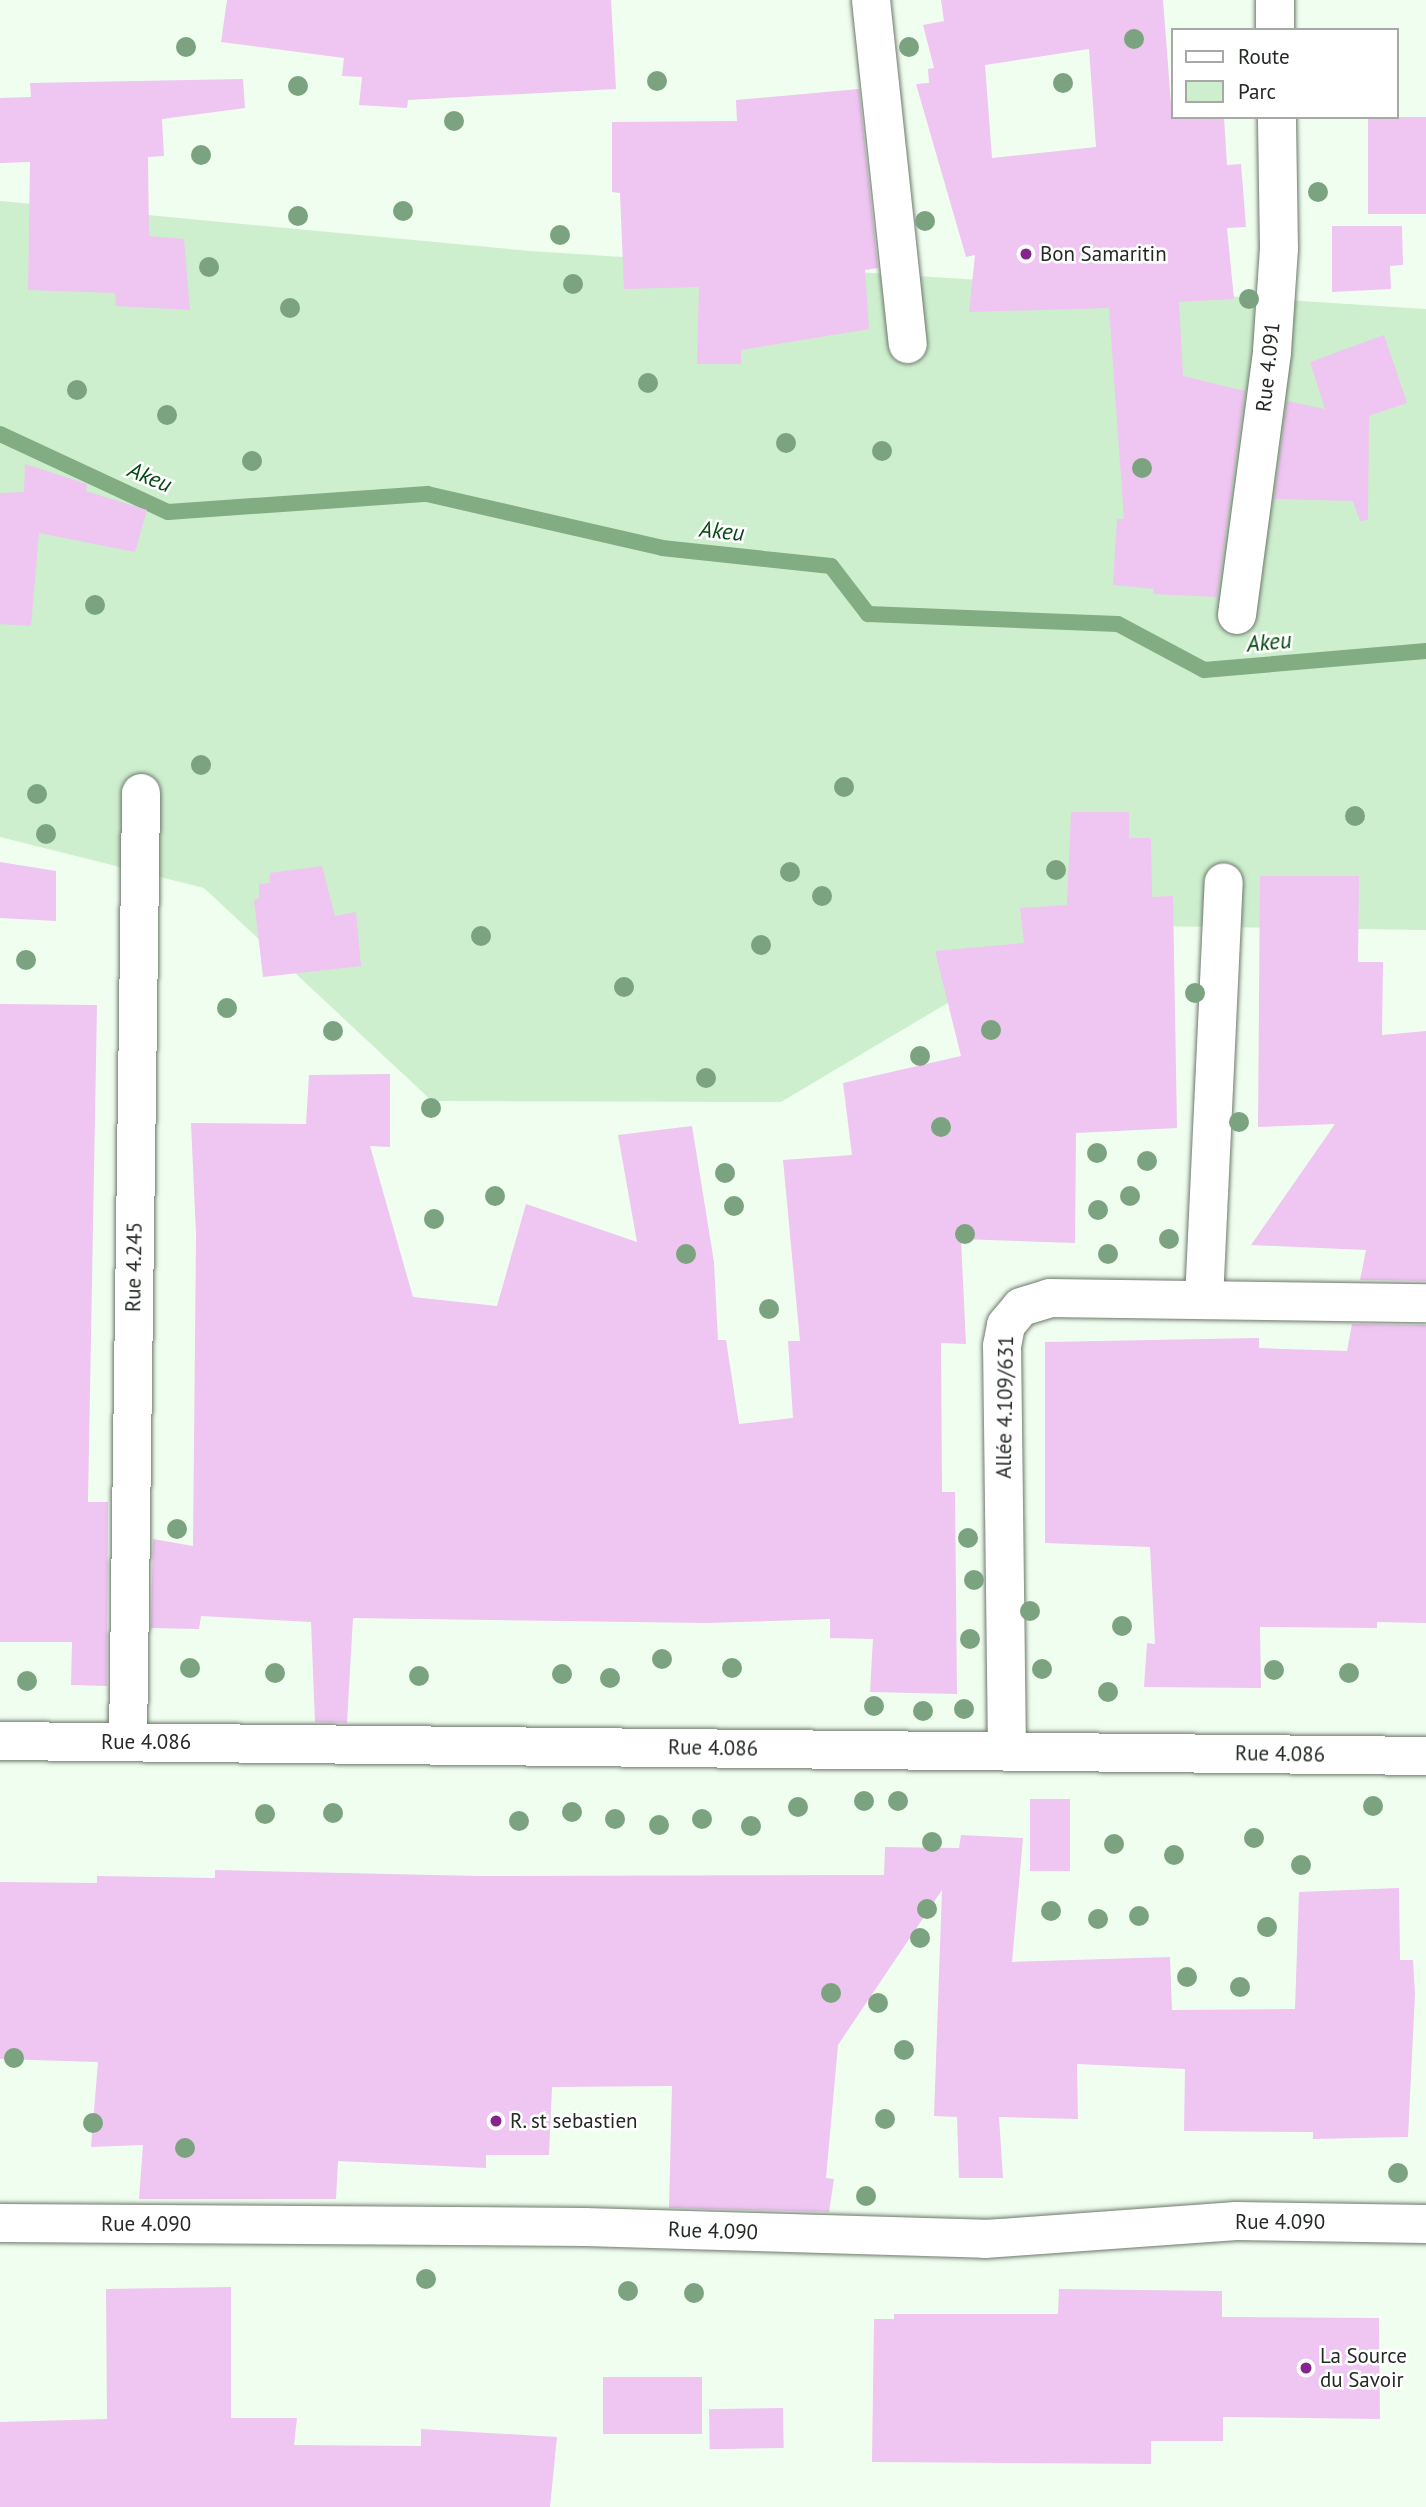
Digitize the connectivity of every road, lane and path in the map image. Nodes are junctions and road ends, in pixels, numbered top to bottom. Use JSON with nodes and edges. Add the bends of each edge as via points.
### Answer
{"nodes":[{"id":1,"x":871,"y":0,"type":"edge"},
{"id":2,"x":1275,"y":0,"type":"edge"},
{"id":3,"x":1275,"y":28,"type":"edge"},
{"id":4,"x":1277,"y":119,"type":"edge"},
{"id":5,"x":908,"y":344,"type":"dead end"},
{"id":6,"x":1237,"y":614,"type":"dead end"},
{"id":7,"x":141,"y":793,"type":"dead end"},
{"id":8,"x":1224,"y":882,"type":"dead end"},
{"id":9,"x":1204,"y":1300,"type":"junction"},
{"id":10,"x":1426,"y":1303,"type":"edge"},
{"id":11,"x":0,"y":1741,"type":"edge"},
{"id":12,"x":128,"y":1741,"type":"junction"},
{"id":13,"x":1007,"y":1751,"type":"junction"},
{"id":14,"x":1426,"y":1756,"type":"edge"},
{"id":15,"x":0,"y":2223,"type":"edge"},
{"id":16,"x":1426,"y":2224,"type":"edge"}],
"edges":[{"from":1,"to":5,"type":"street"},
{"from":2,"to":3,"type":"street"},
{"from":4,"to":6,"type":"street","name":"Rue 4.091","via":[[1279,248],[1273,338]]},
{"from":7,"to":12,"type":"street","name":"Rue 4.245"},
{"from":8,"to":9,"type":"street"},
{"from":9,"to":10,"type":"street","name":"Allée 4.109/631"},
{"from":9,"to":13,"type":"street","name":"Allée 4.109/631","via":[[1050,1298],[1021,1307],[1006,1325],[1002,1346]]},
{"from":11,"to":12,"type":"street","name":"Rue 4.086"},
{"from":12,"to":13,"type":"street","name":"Rue 4.086"},
{"from":13,"to":14,"type":"street","name":"Rue 4.086"},
{"from":15,"to":16,"type":"street","name":"Rue 4.090","via":[[585,2227],[985,2239],[1236,2221]]}]}
